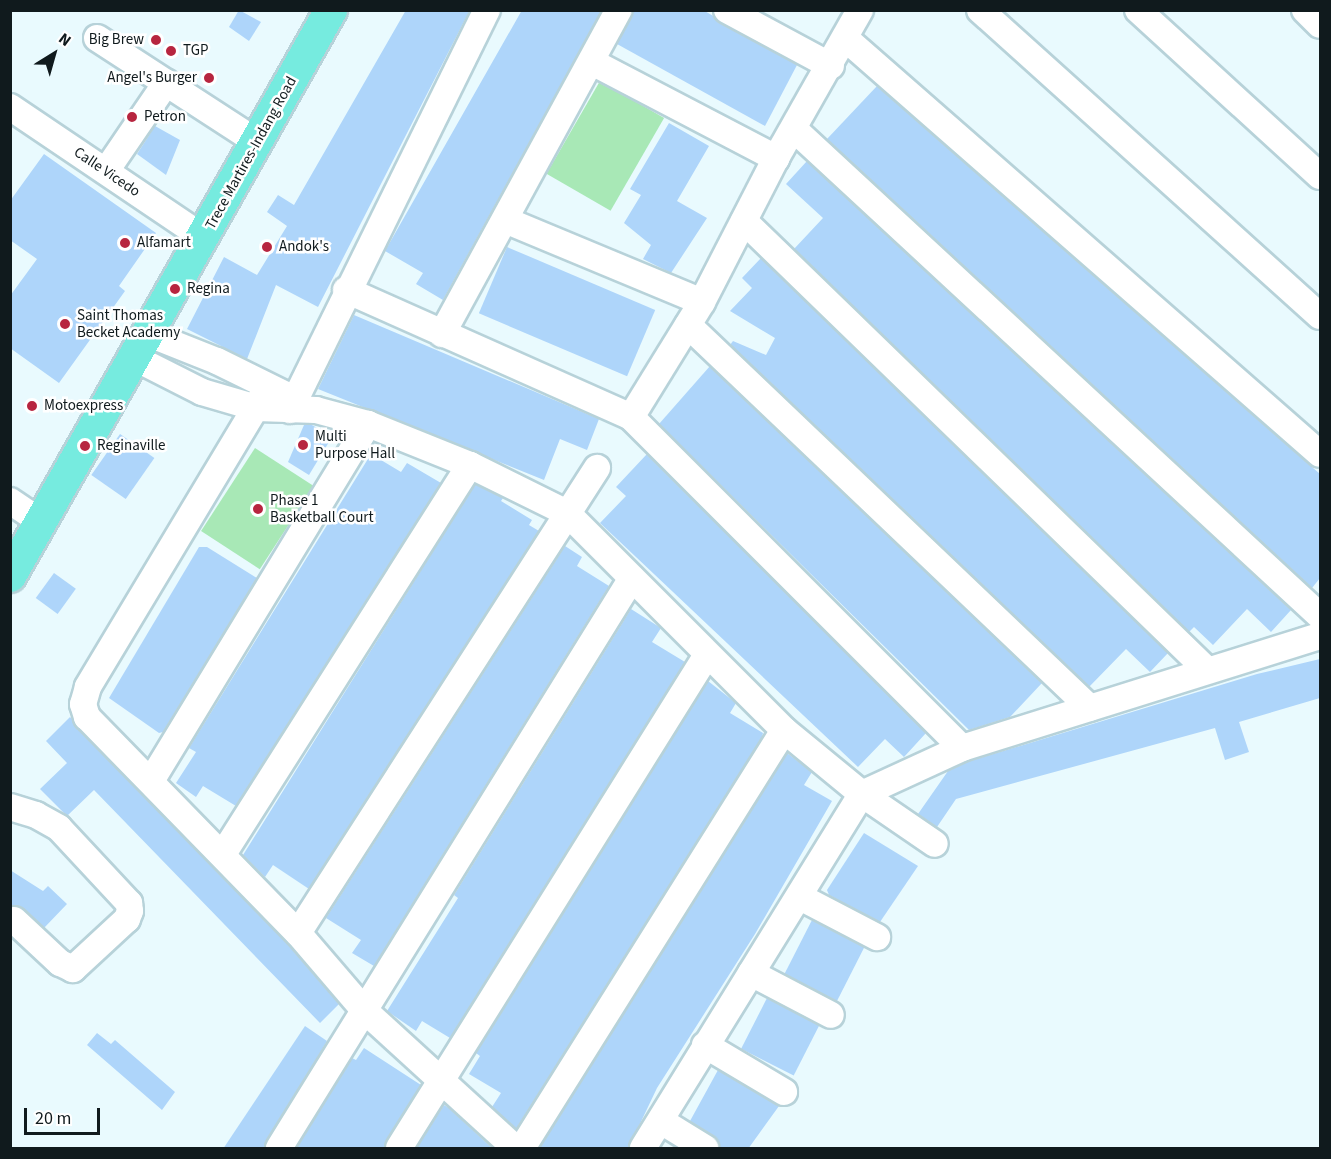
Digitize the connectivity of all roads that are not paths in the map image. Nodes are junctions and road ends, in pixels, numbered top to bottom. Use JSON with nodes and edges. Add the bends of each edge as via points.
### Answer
{"nodes":[{"id":1,"x":331,"y":10,"type":"edge"},
{"id":2,"x":487,"y":10,"type":"edge"},
{"id":3,"x":619,"y":10,"type":"edge"},
{"id":4,"x":727,"y":10,"type":"edge"},
{"id":5,"x":860,"y":10,"type":"edge"},
{"id":6,"x":980,"y":10,"type":"edge"},
{"id":7,"x":1138,"y":10,"type":"edge"},
{"id":8,"x":1305,"y":10,"type":"edge"},
{"id":9,"x":1320,"y":25,"type":"edge"},
{"id":10,"x":97,"y":38,"type":"dead end"},
{"id":11,"x":845,"y":38,"type":"junction"},
{"id":12,"x":592,"y":62,"type":"junction"},
{"id":13,"x":831,"y":66,"type":"junction"},
{"id":14,"x":166,"y":83,"type":"junction"},
{"id":15,"x":10,"y":107,"type":"edge"},
{"id":16,"x":795,"y":130,"type":"junction"},
{"id":17,"x":257,"y":142,"type":"junction"},
{"id":18,"x":776,"y":158,"type":"junction"},
{"id":19,"x":106,"y":171,"type":"junction"},
{"id":20,"x":1320,"y":176,"type":"edge"},
{"id":21,"x":505,"y":220,"type":"junction"},
{"id":22,"x":744,"y":221,"type":"junction"},
{"id":23,"x":204,"y":238,"type":"junction"},
{"id":24,"x":346,"y":290,"type":"junction"},
{"id":25,"x":702,"y":302,"type":"junction"},
{"id":26,"x":1320,"y":316,"type":"edge"},
{"id":27,"x":688,"y":325,"type":"junction"},
{"id":28,"x":442,"y":334,"type":"junction"},
{"id":29,"x":142,"y":346,"type":"junction"},
{"id":30,"x":263,"y":398,"type":"junction"},
{"id":31,"x":300,"y":407,"type":"junction"},
{"id":32,"x":631,"y":417,"type":"junction"},
{"id":33,"x":368,"y":424,"type":"junction"},
{"id":34,"x":1320,"y":454,"type":"edge"},
{"id":35,"x":470,"y":465,"type":"junction"},
{"id":36,"x":597,"y":468,"type":"dead end"},
{"id":37,"x":10,"y":501,"type":"edge"},
{"id":38,"x":567,"y":513,"type":"junction"},
{"id":39,"x":41,"y":522,"type":"junction"},
{"id":40,"x":10,"y":576,"type":"edge"},
{"id":41,"x":632,"y":578,"type":"junction"},
{"id":42,"x":1320,"y":616,"type":"edge"},
{"id":43,"x":1320,"y":636,"type":"edge"},
{"id":44,"x":707,"y":655,"type":"junction"},
{"id":45,"x":1206,"y":669,"type":"junction"},
{"id":46,"x":1090,"y":708,"type":"junction"},
{"id":47,"x":784,"y":730,"type":"junction"},
{"id":48,"x":962,"y":748,"type":"junction"},
{"id":49,"x":151,"y":781,"type":"junction"},
{"id":50,"x":862,"y":794,"type":"junction"},
{"id":51,"x":10,"y":807,"type":"edge"},
{"id":52,"x":935,"y":844,"type":"dead end"},
{"id":53,"x":223,"y":855,"type":"junction"},
{"id":54,"x":800,"y":897,"type":"junction"},
{"id":55,"x":14,"y":920,"type":"dead end"},
{"id":56,"x":298,"y":933,"type":"junction"},
{"id":57,"x":877,"y":937,"type":"dead end"},
{"id":58,"x":751,"y":973,"type":"junction"},
{"id":59,"x":364,"y":1010,"type":"junction"},
{"id":60,"x":831,"y":1015,"type":"dead end"},
{"id":61,"x":705,"y":1045,"type":"junction"},
{"id":62,"x":441,"y":1081,"type":"junction"},
{"id":63,"x":784,"y":1092,"type":"dead end"},
{"id":64,"x":661,"y":1121,"type":"junction"},
{"id":65,"x":279,"y":1149,"type":"edge"},
{"id":66,"x":399,"y":1149,"type":"edge"},
{"id":67,"x":515,"y":1149,"type":"edge"},
{"id":68,"x":522,"y":1149,"type":"edge"},
{"id":69,"x":643,"y":1149,"type":"edge"},
{"id":70,"x":705,"y":1149,"type":"edge"}],
"edges":[{"from":1,"to":17,"type":"main road","name":"Trece Martires-Indang Road"},
{"from":2,"to":24,"type":"street"},
{"from":3,"to":12,"type":"street"},
{"from":4,"to":13,"type":"street"},
{"from":5,"to":11,"type":"street"},
{"from":6,"to":26,"type":"street"},
{"from":7,"to":20,"type":"street"},
{"from":8,"to":9,"type":"street"},
{"from":10,"to":14,"type":"street"},
{"from":11,"to":13,"type":"street"},
{"from":11,"to":34,"type":"street"},
{"from":12,"to":18,"type":"street"},
{"from":12,"to":21,"type":"street"},
{"from":13,"to":16,"type":"street"},
{"from":14,"to":17,"type":"street"},
{"from":14,"to":19,"type":"street"},
{"from":15,"to":19,"type":"street","name":"Calle Vicedo"},
{"from":16,"to":18,"type":"street"},
{"from":16,"to":42,"type":"street"},
{"from":17,"to":23,"type":"main road","name":"Trece Martires-Indang Road"},
{"from":18,"to":22,"type":"street"},
{"from":19,"to":23,"type":"street","name":"Calle Vicedo"},
{"from":21,"to":25,"type":"street"},
{"from":21,"to":28,"type":"street"},
{"from":22,"to":25,"type":"street"},
{"from":22,"to":45,"type":"street"},
{"from":23,"to":29,"type":"main road","name":"Trece Martires-Indang Road"},
{"from":24,"to":28,"type":"street"},
{"from":24,"to":31,"type":"street"},
{"from":25,"to":27,"type":"street"},
{"from":27,"to":32,"type":"street"},
{"from":27,"to":46,"type":"street"},
{"from":28,"to":32,"type":"street"},
{"from":29,"to":30,"type":"street"},
{"from":29,"to":30,"type":"street","via":[[202,392]]},
{"from":29,"to":39,"type":"main road","name":"Trece Martires-Indang Road"},
{"from":30,"to":31,"type":"street"},
{"from":30,"to":49,"type":"street","via":[[83,704],[87,717]]},
{"from":31,"to":33,"type":"street"},
{"from":32,"to":48,"type":"street"},
{"from":33,"to":35,"type":"street"},
{"from":33,"to":49,"type":"street"},
{"from":35,"to":38,"type":"street"},
{"from":35,"to":53,"type":"street"},
{"from":36,"to":38,"type":"street"},
{"from":37,"to":39,"type":"street"},
{"from":38,"to":41,"type":"street"},
{"from":38,"to":56,"type":"street"},
{"from":39,"to":40,"type":"main road","name":"Trece Martires-Indang Road"},
{"from":41,"to":44,"type":"street"},
{"from":41,"to":59,"type":"street"},
{"from":43,"to":45,"type":"street"},
{"from":44,"to":47,"type":"street"},
{"from":44,"to":62,"type":"street"},
{"from":45,"to":46,"type":"street"},
{"from":46,"to":48,"type":"street"},
{"from":47,"to":50,"type":"street"},
{"from":47,"to":68,"type":"street"},
{"from":48,"to":50,"type":"street"},
{"from":49,"to":53,"type":"street"},
{"from":50,"to":52,"type":"street"},
{"from":50,"to":54,"type":"street"},
{"from":51,"to":55,"type":"street","via":[[59,828],[129,903],[130,911],[127,919],[73,969],[60,963]]},
{"from":53,"to":56,"type":"street"},
{"from":54,"to":57,"type":"street"},
{"from":54,"to":58,"type":"street"},
{"from":56,"to":59,"type":"street"},
{"from":58,"to":60,"type":"street"},
{"from":58,"to":61,"type":"street"},
{"from":59,"to":62,"type":"street"},
{"from":59,"to":65,"type":"street"},
{"from":61,"to":63,"type":"street"},
{"from":61,"to":64,"type":"street"},
{"from":62,"to":66,"type":"street"},
{"from":62,"to":67,"type":"street"},
{"from":64,"to":69,"type":"street"},
{"from":64,"to":70,"type":"street"}]}
